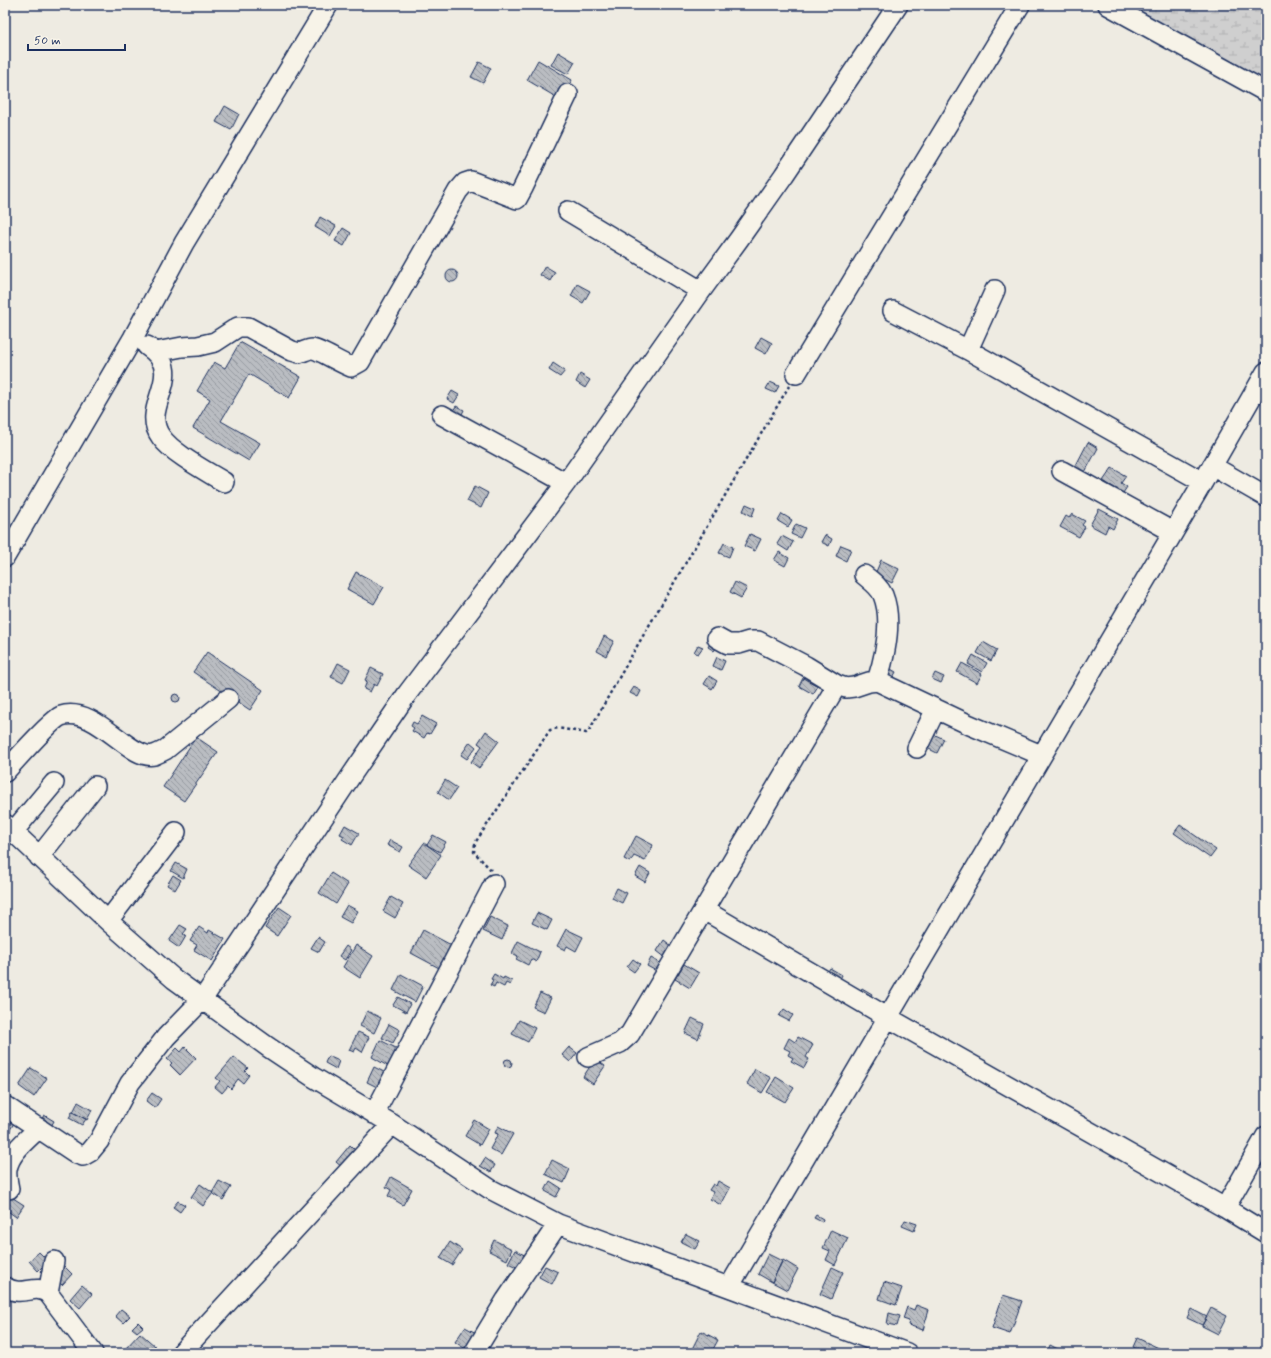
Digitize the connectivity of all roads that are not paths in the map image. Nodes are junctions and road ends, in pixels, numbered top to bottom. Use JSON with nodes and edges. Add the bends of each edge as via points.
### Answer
{"nodes":[{"id":1,"x":328,"y":5,"type":"edge"},
{"id":2,"x":898,"y":5,"type":"edge"},
{"id":3,"x":1020,"y":5,"type":"edge"},
{"id":4,"x":1108,"y":5,"type":"edge"},
{"id":5,"x":1266,"y":92,"type":"edge"},
{"id":6,"x":568,"y":94,"type":"dead end"},
{"id":7,"x":568,"y":211,"type":"dead end"},
{"id":8,"x":995,"y":290,"type":"dead end"},
{"id":9,"x":701,"y":291,"type":"junction"},
{"id":10,"x":893,"y":311,"type":"dead end"},
{"id":11,"x":133,"y":338,"type":"junction"},
{"id":12,"x":968,"y":350,"type":"junction"},
{"id":13,"x":156,"y":352,"type":"junction"},
{"id":14,"x":1266,"y":372,"type":"edge"},
{"id":15,"x":796,"y":374,"type":"road end"},
{"id":16,"x":442,"y":415,"type":"dead end"},
{"id":17,"x":1062,"y":471,"type":"dead end"},
{"id":18,"x":1208,"y":474,"type":"junction"},
{"id":19,"x":224,"y":482,"type":"dead end"},
{"id":20,"x":566,"y":483,"type":"junction"},
{"id":21,"x":1266,"y":497,"type":"edge"},
{"id":22,"x":1173,"y":532,"type":"junction"},
{"id":23,"x":5,"y":557,"type":"edge"},
{"id":24,"x":864,"y":575,"type":"dead end"},
{"id":25,"x":717,"y":638,"type":"dead end"},
{"id":26,"x":877,"y":681,"type":"junction"},
{"id":27,"x":837,"y":685,"type":"junction"},
{"id":28,"x":228,"y":699,"type":"dead end"},
{"id":29,"x":936,"y":709,"type":"junction"},
{"id":30,"x":917,"y":748,"type":"dead end"},
{"id":31,"x":1041,"y":755,"type":"junction"},
{"id":32,"x":5,"y":772,"type":"edge"},
{"id":33,"x":54,"y":783,"type":"dead end"},
{"id":34,"x":95,"y":786,"type":"dead end"},
{"id":35,"x":9,"y":828,"type":"edge"},
{"id":36,"x":176,"y":832,"type":"dead end"},
{"id":37,"x":39,"y":857,"type":"junction"},
{"id":38,"x":494,"y":884,"type":"road end"},
{"id":39,"x":704,"y":910,"type":"junction"},
{"id":40,"x":108,"y":921,"type":"junction"},
{"id":41,"x":202,"y":1000,"type":"junction"},
{"id":42,"x":887,"y":1017,"type":"junction"},
{"id":43,"x":588,"y":1057,"type":"dead end"},
{"id":44,"x":5,"y":1106,"type":"edge"},
{"id":45,"x":374,"y":1114,"type":"junction"},
{"id":46,"x":392,"y":1124,"type":"junction"},
{"id":47,"x":39,"y":1128,"type":"junction"},
{"id":48,"x":1266,"y":1136,"type":"edge"},
{"id":49,"x":9,"y":1189,"type":"dead end"},
{"id":50,"x":1225,"y":1208,"type":"junction"},
{"id":51,"x":558,"y":1224,"type":"junction"},
{"id":52,"x":1266,"y":1233,"type":"edge"},
{"id":53,"x":54,"y":1261,"type":"dead end"},
{"id":54,"x":5,"y":1287,"type":"edge"},
{"id":55,"x":729,"y":1287,"type":"junction"},
{"id":56,"x":48,"y":1293,"type":"junction"},
{"id":57,"x":868,"y":1347,"type":"edge"},
{"id":58,"x":93,"y":1353,"type":"edge"},
{"id":59,"x":181,"y":1353,"type":"edge"},
{"id":60,"x":474,"y":1353,"type":"edge"},
{"id":61,"x":907,"y":1353,"type":"edge"}],
"edges":[{"from":1,"to":11,"type":"street","via":[[184,243]]},
{"from":2,"to":9,"type":"street","via":[[784,175]]},
{"from":3,"to":15,"type":"street"},
{"from":4,"to":5,"type":"street"},
{"from":6,"to":13,"type":"street","via":[[516,199],[471,181],[465,183],[360,362],[351,367],[310,349],[299,354],[248,327],[238,327],[215,342]]},
{"from":7,"to":9,"type":"street"},
{"from":8,"to":12,"type":"street"},
{"from":9,"to":20,"type":"street"},
{"from":10,"to":12,"type":"street"},
{"from":11,"to":13,"type":"street"},
{"from":11,"to":23,"type":"street"},
{"from":12,"to":18,"type":"street"},
{"from":13,"to":19,"type":"street","via":[[163,360],[165,371],[155,413],[155,425],[160,437],[172,448]]},
{"from":14,"to":18,"type":"street"},
{"from":16,"to":20,"type":"street"},
{"from":17,"to":22,"type":"street"},
{"from":18,"to":21,"type":"street"},
{"from":18,"to":22,"type":"street"},
{"from":20,"to":41,"type":"street","via":[[407,694]]},
{"from":22,"to":31,"type":"street"},
{"from":24,"to":26,"type":"street","via":[[874,582],[883,594],[887,609],[887,642]]},
{"from":25,"to":27,"type":"street","via":[[728,644],[758,641]]},
{"from":26,"to":27,"type":"street","via":[[846,688]]},
{"from":26,"to":29,"type":"street"},
{"from":27,"to":39,"type":"street"},
{"from":28,"to":32,"type":"street","via":[[165,750],[153,756],[132,749],[91,720],[75,715],[60,716]]},
{"from":29,"to":30,"type":"street"},
{"from":29,"to":31,"type":"street"},
{"from":31,"to":42,"type":"street"},
{"from":33,"to":35,"type":"street"},
{"from":34,"to":37,"type":"street"},
{"from":35,"to":37,"type":"street"},
{"from":36,"to":40,"type":"street"},
{"from":37,"to":40,"type":"street"},
{"from":38,"to":45,"type":"street"},
{"from":39,"to":42,"type":"street"},
{"from":39,"to":43,"type":"street","via":[[630,1034],[620,1043]]},
{"from":40,"to":41,"type":"street"},
{"from":41,"to":45,"type":"street","via":[[313,1077]]},
{"from":41,"to":47,"type":"street","via":[[166,1037],[130,1083],[99,1141],[86,1156],[77,1154]]},
{"from":42,"to":50,"type":"street"},
{"from":42,"to":55,"type":"street"},
{"from":44,"to":47,"type":"street"},
{"from":45,"to":46,"type":"street"},
{"from":46,"to":51,"type":"street","via":[[490,1189]]},
{"from":46,"to":59,"type":"street"},
{"from":47,"to":49,"type":"street","via":[[11,1159],[7,1169]]},
{"from":48,"to":50,"type":"street"},
{"from":50,"to":52,"type":"street"},
{"from":51,"to":55,"type":"street"},
{"from":51,"to":60,"type":"street","via":[[506,1300]]},
{"from":53,"to":56,"type":"street"},
{"from":54,"to":56,"type":"street","via":[[11,1291],[41,1289]]},
{"from":55,"to":57,"type":"street"},
{"from":56,"to":58,"type":"street"},
{"from":57,"to":61,"type":"street"}]}
